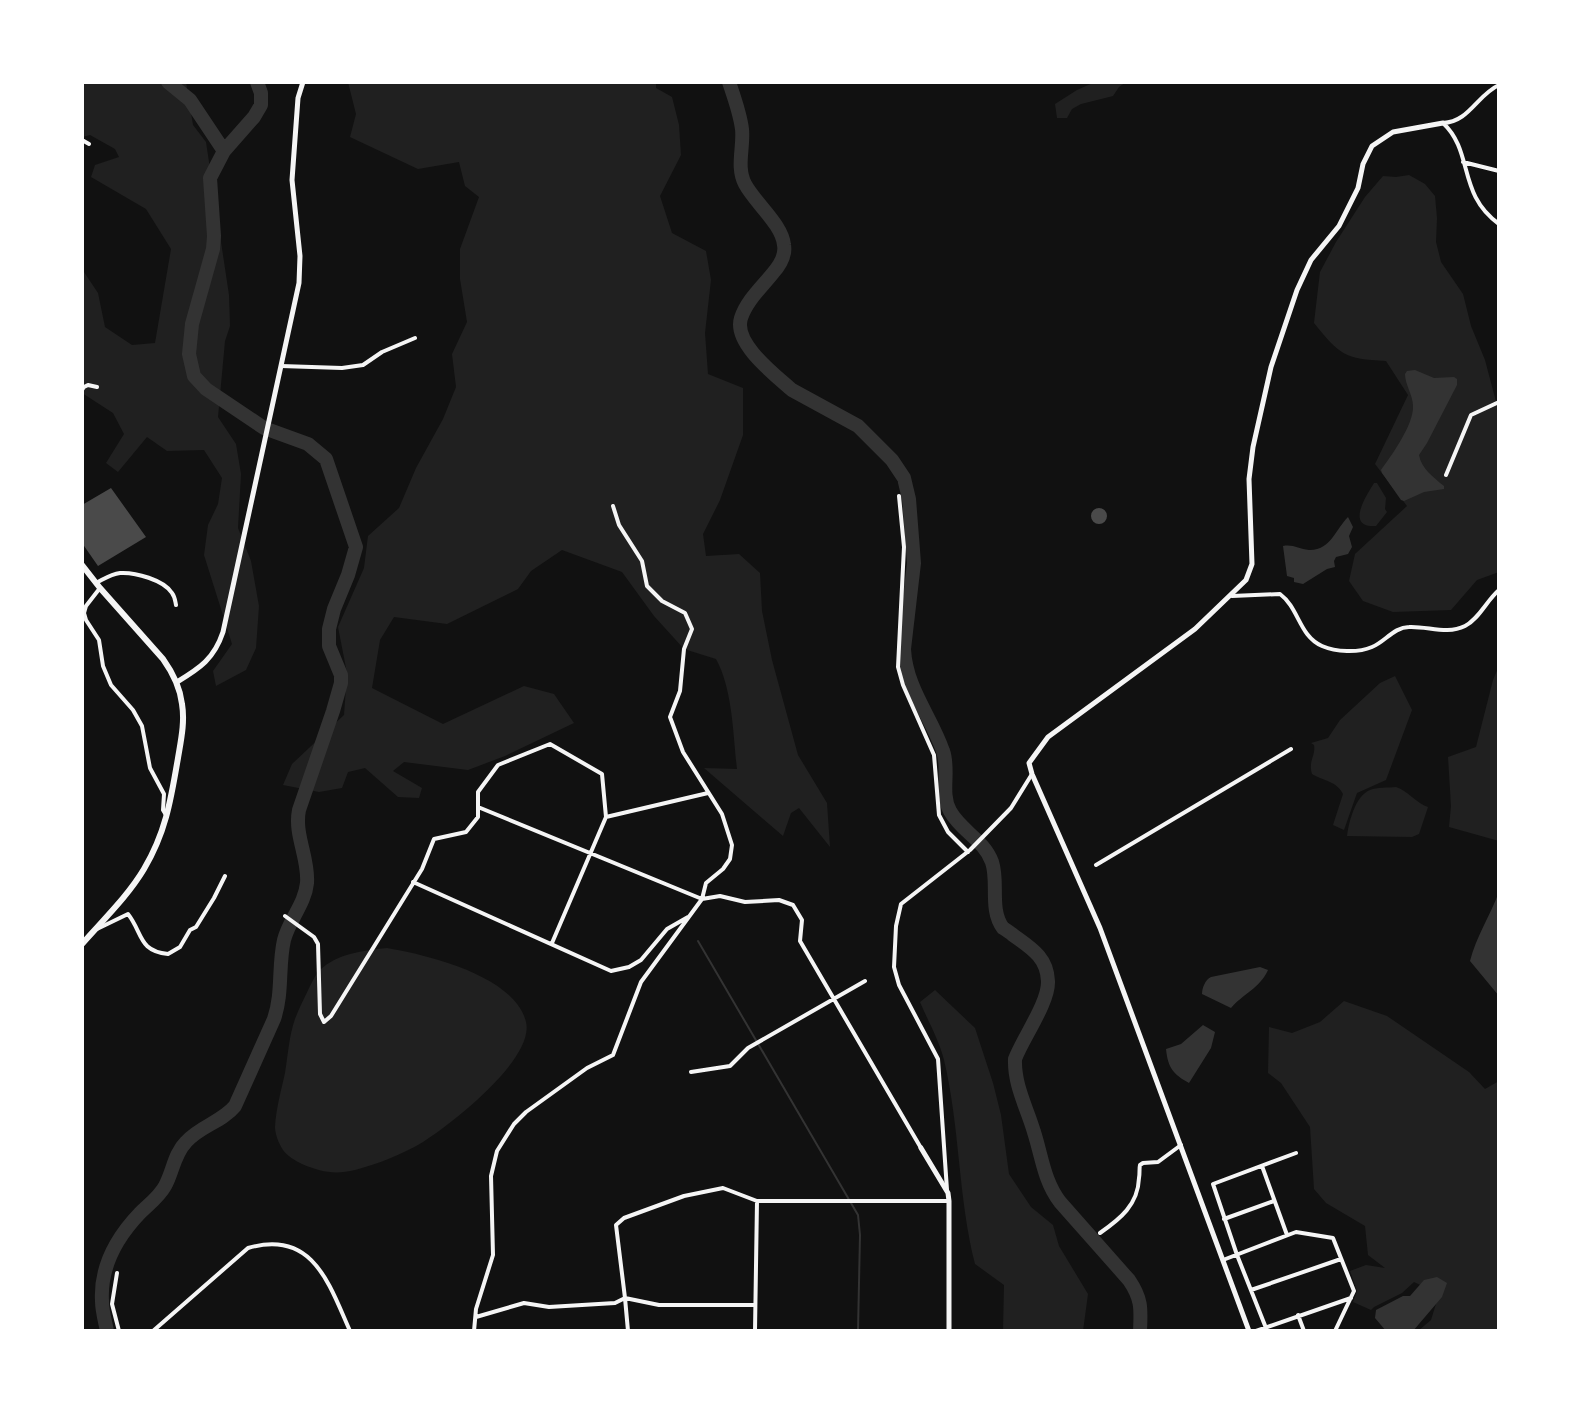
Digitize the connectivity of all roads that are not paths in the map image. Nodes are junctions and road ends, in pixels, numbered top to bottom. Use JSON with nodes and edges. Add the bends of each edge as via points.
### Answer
{"nodes":[{"id":1,"x":303,"y":82,"type":"edge"},
{"id":2,"x":1499,"y":85,"type":"edge"},
{"id":3,"x":1443,"y":123,"type":"junction"},
{"id":4,"x":82,"y":140,"type":"edge"},
{"id":5,"x":89,"y":144,"type":"dead end"},
{"id":6,"x":1463,"y":162,"type":"junction"},
{"id":7,"x":1499,"y":171,"type":"edge"},
{"id":8,"x":1499,"y":224,"type":"edge"},
{"id":9,"x":415,"y":338,"type":"dead end"},
{"id":10,"x":280,"y":366,"type":"junction"},
{"id":11,"x":97,"y":387,"type":"dead end"},
{"id":12,"x":82,"y":390,"type":"edge"},
{"id":13,"x":1499,"y":402,"type":"edge"},
{"id":14,"x":1446,"y":475,"type":"dead end"},
{"id":15,"x":899,"y":496,"type":"dead end"},
{"id":16,"x":613,"y":506,"type":"dead end"},
{"id":17,"x":82,"y":565,"type":"edge"},
{"id":18,"x":98,"y":586,"type":"junction"},
{"id":19,"x":1499,"y":590,"type":"edge"},
{"id":20,"x":1232,"y":596,"type":"junction"},
{"id":21,"x":176,"y":605,"type":"dead end"},
{"id":22,"x":84,"y":608,"type":"edge"},
{"id":23,"x":177,"y":682,"type":"junction"},
{"id":24,"x":1291,"y":749,"type":"dead end"},
{"id":25,"x":1032,"y":774,"type":"junction"},
{"id":26,"x":708,"y":793,"type":"junction"},
{"id":27,"x":478,"y":807,"type":"junction"},
{"id":28,"x":168,"y":816,"type":"junction"},
{"id":29,"x":606,"y":817,"type":"junction"},
{"id":30,"x":969,"y":851,"type":"junction"},
{"id":31,"x":591,"y":852,"type":"junction"},
{"id":32,"x":1096,"y":865,"type":"dead end"},
{"id":33,"x":225,"y":876,"type":"dead end"},
{"id":34,"x":413,"y":882,"type":"junction"},
{"id":35,"x":702,"y":899,"type":"junction"},
{"id":36,"x":285,"y":916,"type":"dead end"},
{"id":37,"x":690,"y":916,"type":"junction"},
{"id":38,"x":94,"y":930,"type":"junction"},
{"id":39,"x":82,"y":944,"type":"edge"},
{"id":40,"x":552,"y":944,"type":"junction"},
{"id":41,"x":865,"y":981,"type":"dead end"},
{"id":42,"x":834,"y":998,"type":"junction"},
{"id":43,"x":691,"y":1072,"type":"dead end"},
{"id":44,"x":1181,"y":1145,"type":"junction"},
{"id":45,"x":921,"y":1148,"type":"joint"},
{"id":46,"x":1296,"y":1153,"type":"dead end"},
{"id":47,"x":1262,"y":1166,"type":"junction"},
{"id":48,"x":948,"y":1193,"type":"junction"},
{"id":49,"x":757,"y":1201,"type":"junction"},
{"id":50,"x":949,"y":1201,"type":"junction"},
{"id":51,"x":1274,"y":1201,"type":"junction"},
{"id":52,"x":1224,"y":1219,"type":"junction"},
{"id":53,"x":1100,"y":1233,"type":"dead end"},
{"id":54,"x":1287,"y":1235,"type":"junction"},
{"id":55,"x":1237,"y":1255,"type":"junction"},
{"id":56,"x":1341,"y":1259,"type":"junction"},
{"id":57,"x":1223,"y":1260,"type":"junction"},
{"id":58,"x":117,"y":1273,"type":"dead end"},
{"id":59,"x":1251,"y":1290,"type":"junction"},
{"id":60,"x":625,"y":1298,"type":"junction"},
{"id":61,"x":1351,"y":1298,"type":"junction"},
{"id":62,"x":755,"y":1305,"type":"junction"},
{"id":63,"x":1298,"y":1315,"type":"junction"},
{"id":64,"x":475,"y":1317,"type":"junction"},
{"id":65,"x":1264,"y":1329,"type":"edge"},
{"id":66,"x":119,"y":1331,"type":"edge"},
{"id":67,"x":153,"y":1331,"type":"edge"},
{"id":68,"x":350,"y":1331,"type":"edge"},
{"id":69,"x":474,"y":1331,"type":"edge"},
{"id":70,"x":628,"y":1331,"type":"edge"},
{"id":71,"x":755,"y":1331,"type":"edge"},
{"id":72,"x":949,"y":1331,"type":"edge"},
{"id":73,"x":1249,"y":1331,"type":"edge"},
{"id":74,"x":1256,"y":1331,"type":"edge"},
{"id":75,"x":1304,"y":1331,"type":"edge"},
{"id":76,"x":1335,"y":1331,"type":"edge"}],
"edges":[{"from":1,"to":10,"type":"street","via":[[292,180],[299,283]]},
{"from":2,"to":3,"type":"street","via":[[1466,116]]},
{"from":3,"to":6,"type":"street","via":[[1453,132]]},
{"from":3,"to":20,"type":"street","via":[[1393,132],[1372,146],[1339,226],[1311,260],[1297,290],[1271,367],[1253,447],[1252,564]]},
{"from":4,"to":5,"type":"street"},
{"from":6,"to":7,"type":"street"},
{"from":6,"to":8,"type":"street","via":[[1479,205]]},
{"from":9,"to":10,"type":"street","via":[[363,365]]},
{"from":10,"to":23,"type":"street","via":[[220,642],[200,668]]},
{"from":11,"to":12,"type":"street"},
{"from":13,"to":14,"type":"street","via":[[1471,415]]},
{"from":15,"to":30,"type":"street","via":[[904,547],[898,667],[934,755],[939,815]]},
{"from":16,"to":26,"type":"street","via":[[642,561],[647,586],[685,613],[692,629],[670,717],[683,752]]},
{"from":17,"to":18,"type":"main road"},
{"from":18,"to":21,"type":"street","via":[[117,573],[137,575],[170,589]]},
{"from":18,"to":22,"type":"street"},
{"from":18,"to":23,"type":"main road"},
{"from":19,"to":20,"type":"street","via":[[1459,629],[1408,626],[1372,647],[1343,651],[1321,646],[1308,636],[1280,594]]},
{"from":20,"to":25,"type":"street","via":[[1048,737],[1029,763]]},
{"from":22,"to":28,"type":"street","via":[[99,640],[107,677],[142,726]]},
{"from":23,"to":28,"type":"main road","via":[[183,730]]},
{"from":24,"to":32,"type":"street"},
{"from":25,"to":30,"type":"street","via":[[1011,808]]},
{"from":25,"to":44,"type":"street","via":[[1100,928]]},
{"from":26,"to":29,"type":"street"},
{"from":26,"to":35,"type":"street","via":[[732,845],[730,859],[706,883]]},
{"from":27,"to":29,"type":"street","via":[[478,792],[498,765],[550,744],[602,774]]},
{"from":27,"to":31,"type":"street"},
{"from":27,"to":34,"type":"street","via":[[478,817],[466,832],[434,839]]},
{"from":28,"to":38,"type":"main road","via":[[144,869]]},
{"from":29,"to":31,"type":"street"},
{"from":30,"to":48,"type":"street","via":[[901,904],[896,926],[894,967],[899,985],[938,1059]]},
{"from":31,"to":35,"type":"street"},
{"from":31,"to":40,"type":"street"},
{"from":33,"to":38,"type":"street","via":[[196,927],[168,954],[144,944],[128,914]]},
{"from":34,"to":36,"type":"street","via":[[324,1022],[318,944]]},
{"from":34,"to":40,"type":"street"},
{"from":35,"to":37,"type":"street"},
{"from":35,"to":42,"type":"street","via":[[720,896],[793,905],[802,920],[800,941]]},
{"from":37,"to":40,"type":"street","via":[[667,929],[641,960],[611,971]]},
{"from":37,"to":64,"type":"street","via":[[641,982],[613,1055],[526,1112],[497,1151],[491,1176],[493,1255]]},
{"from":38,"to":39,"type":"main road"},
{"from":41,"to":42,"type":"street"},
{"from":42,"to":43,"type":"street","via":[[748,1048],[730,1066]]},
{"from":42,"to":45,"type":"street"},
{"from":44,"to":53,"type":"street","via":[[1158,1162],[1140,1165],[1135,1197],[1126,1213]]},
{"from":44,"to":57,"type":"street"},
{"from":45,"to":48,"type":"street"},
{"from":46,"to":47,"type":"street"},
{"from":47,"to":51,"type":"street"},
{"from":47,"to":52,"type":"street","via":[[1213,1184]]},
{"from":48,"to":50,"type":"street"},
{"from":49,"to":50,"type":"street"},
{"from":49,"to":60,"type":"street","via":[[723,1188],[624,1218],[616,1225]]},
{"from":49,"to":62,"type":"street"},
{"from":50,"to":72,"type":"street"},
{"from":51,"to":52,"type":"street"},
{"from":51,"to":54,"type":"street"},
{"from":52,"to":55,"type":"street"},
{"from":54,"to":55,"type":"street"},
{"from":54,"to":56,"type":"street","via":[[1333,1238]]},
{"from":55,"to":57,"type":"street"},
{"from":55,"to":59,"type":"street"},
{"from":56,"to":59,"type":"street"},
{"from":56,"to":61,"type":"street","via":[[1354,1291]]},
{"from":57,"to":73,"type":"street"},
{"from":58,"to":66,"type":"street","via":[[112,1304]]},
{"from":59,"to":65,"type":"street"},
{"from":60,"to":62,"type":"street","via":[[659,1305]]},
{"from":60,"to":64,"type":"street","via":[[549,1307],[524,1303]]},
{"from":60,"to":70,"type":"street"},
{"from":61,"to":63,"type":"street"},
{"from":61,"to":76,"type":"street"},
{"from":62,"to":71,"type":"street"},
{"from":63,"to":65,"type":"street"},
{"from":63,"to":75,"type":"street"},
{"from":64,"to":69,"type":"street"},
{"from":65,"to":74,"type":"street"},
{"from":67,"to":68,"type":"street","via":[[248,1248],[263,1243],[299,1250],[314,1260]]}]}
